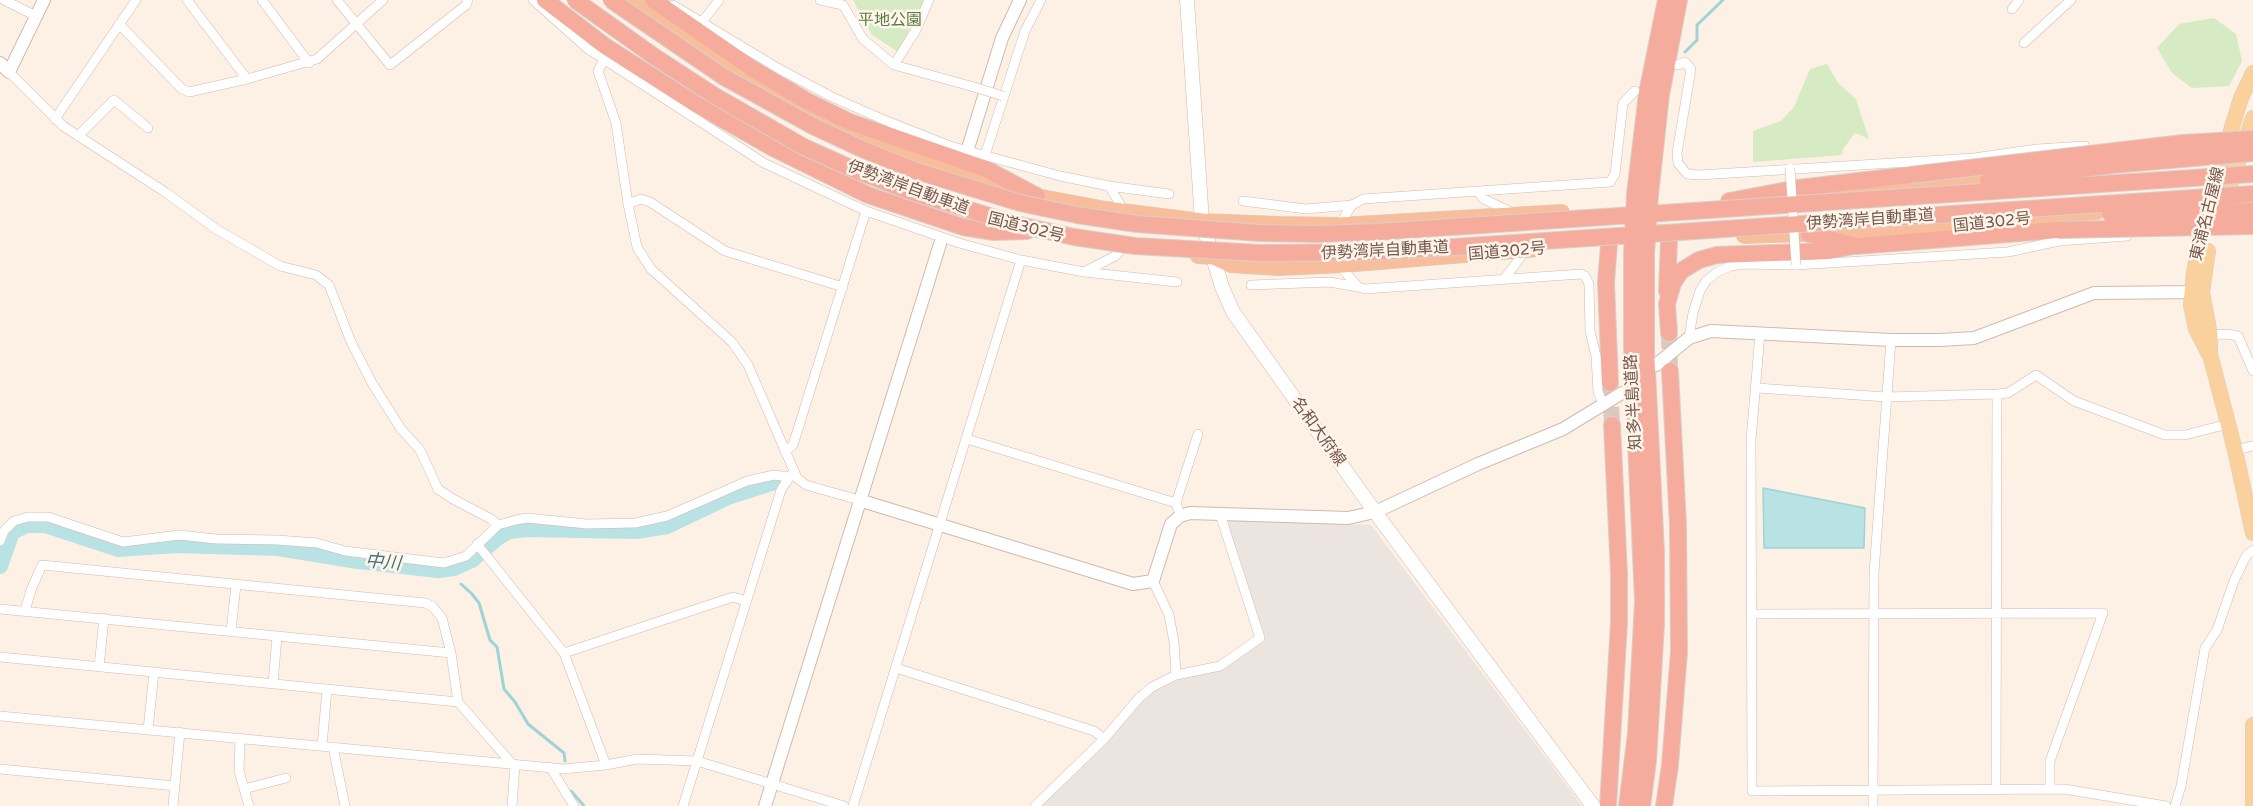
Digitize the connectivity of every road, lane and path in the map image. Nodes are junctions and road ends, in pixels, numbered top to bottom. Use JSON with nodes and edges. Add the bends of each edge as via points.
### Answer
{"nodes":[{"id":1,"x":4,"y":0,"type":"edge"},
{"id":2,"x":44,"y":0,"type":"edge"},
{"id":3,"x":136,"y":0,"type":"edge"},
{"id":4,"x":187,"y":0,"type":"edge"},
{"id":5,"x":262,"y":0,"type":"edge"},
{"id":6,"x":337,"y":0,"type":"edge"},
{"id":7,"x":383,"y":0,"type":"edge"},
{"id":8,"x":469,"y":0,"type":"edge"},
{"id":9,"x":533,"y":0,"type":"edge"},
{"id":10,"x":545,"y":0,"type":"edge"},
{"id":11,"x":570,"y":0,"type":"edge"},
{"id":12,"x":575,"y":0,"type":"edge"},
{"id":13,"x":611,"y":0,"type":"edge"},
{"id":14,"x":629,"y":0,"type":"edge"},
{"id":15,"x":653,"y":0,"type":"edge"},
{"id":16,"x":666,"y":0,"type":"edge"},
{"id":17,"x":718,"y":0,"type":"edge"},
{"id":18,"x":820,"y":0,"type":"edge"},
{"id":19,"x":929,"y":0,"type":"edge"},
{"id":20,"x":1020,"y":0,"type":"edge"},
{"id":21,"x":1041,"y":0,"type":"edge"},
{"id":22,"x":1187,"y":0,"type":"edge"},
{"id":23,"x":1666,"y":0,"type":"edge"},
{"id":24,"x":1679,"y":0,"type":"edge"},
{"id":25,"x":2019,"y":0,"type":"edge"},
{"id":26,"x":2072,"y":0,"type":"edge"},
{"id":27,"x":2012,"y":9,"type":"dead end"},
{"id":28,"x":36,"y":16,"type":"junction"},
{"id":29,"x":702,"y":22,"type":"junction"},
{"id":30,"x":356,"y":23,"type":"junction"},
{"id":31,"x":119,"y":24,"type":"junction"},
{"id":32,"x":2024,"y":44,"type":"dead end"},
{"id":33,"x":604,"y":60,"type":"junction"},
{"id":34,"x":309,"y":63,"type":"junction"},
{"id":35,"x":1678,"y":64,"type":"dead end"},
{"id":36,"x":894,"y":65,"type":"junction"},
{"id":37,"x":5,"y":68,"type":"edge"},
{"id":38,"x":2253,"y":73,"type":"edge"},
{"id":39,"x":247,"y":79,"type":"junction"},
{"id":40,"x":1635,"y":91,"type":"dead end"},
{"id":41,"x":1003,"y":96,"type":"junction"},
{"id":42,"x":2253,"y":118,"type":"edge"},
{"id":43,"x":55,"y":119,"type":"junction"},
{"id":44,"x":148,"y":128,"type":"dead end"},
{"id":45,"x":2251,"y":135,"type":"edge"},
{"id":46,"x":78,"y":136,"type":"junction"},
{"id":47,"x":969,"y":145,"type":"dead end"},
{"id":48,"x":2085,"y":146,"type":"dead end"},
{"id":49,"x":985,"y":155,"type":"junction"},
{"id":50,"x":2248,"y":158,"type":"edge"},
{"id":51,"x":2220,"y":162,"type":"junction"},
{"id":52,"x":1790,"y":168,"type":"junction"},
{"id":53,"x":2253,"y":174,"type":"edge"},
{"id":54,"x":1109,"y":186,"type":"junction"},
{"id":55,"x":1478,"y":192,"type":"junction"},
{"id":56,"x":1169,"y":194,"type":"dead end"},
{"id":57,"x":2253,"y":194,"type":"edge"},
{"id":58,"x":1643,"y":195,"type":"junction"},
{"id":59,"x":1037,"y":196,"type":"junction"},
{"id":60,"x":1243,"y":201,"type":"dead end"},
{"id":61,"x":1729,"y":201,"type":"junction"},
{"id":62,"x":1814,"y":203,"type":"junction"},
{"id":63,"x":628,"y":204,"type":"junction"},
{"id":64,"x":1352,"y":205,"type":"junction"},
{"id":65,"x":1670,"y":206,"type":"junction"},
{"id":66,"x":2253,"y":206,"type":"edge"},
{"id":67,"x":2215,"y":207,"type":"junction"},
{"id":68,"x":1612,"y":210,"type":"junction"},
{"id":69,"x":866,"y":211,"type":"junction"},
{"id":70,"x":2253,"y":211,"type":"edge"},
{"id":71,"x":1125,"y":212,"type":"junction"},
{"id":72,"x":1515,"y":214,"type":"junction"},
{"id":73,"x":1911,"y":217,"type":"junction"},
{"id":74,"x":1202,"y":221,"type":"junction"},
{"id":75,"x":1339,"y":225,"type":"junction"},
{"id":76,"x":2253,"y":226,"type":"edge"},
{"id":77,"x":1027,"y":231,"type":"junction"},
{"id":78,"x":2202,"y":231,"type":"junction"},
{"id":79,"x":1809,"y":234,"type":"junction"},
{"id":80,"x":1669,"y":241,"type":"junction"},
{"id":81,"x":939,"y":244,"type":"dead end"},
{"id":82,"x":1609,"y":244,"type":"junction"},
{"id":83,"x":1857,"y":246,"type":"junction"},
{"id":84,"x":1124,"y":248,"type":"junction"},
{"id":85,"x":1526,"y":250,"type":"junction"},
{"id":86,"x":1639,"y":254,"type":"junction"},
{"id":87,"x":1213,"y":257,"type":"junction"},
{"id":88,"x":1021,"y":260,"type":"junction"},
{"id":89,"x":1339,"y":265,"type":"junction"},
{"id":90,"x":1796,"y":265,"type":"junction"},
{"id":91,"x":1084,"y":272,"type":"junction"},
{"id":92,"x":1504,"y":279,"type":"junction"},
{"id":93,"x":1177,"y":282,"type":"dead end"},
{"id":94,"x":1251,"y":285,"type":"dead end"},
{"id":95,"x":843,"y":287,"type":"junction"},
{"id":96,"x":1358,"y":287,"type":"junction"},
{"id":97,"x":2197,"y":292,"type":"junction"},
{"id":98,"x":1667,"y":304,"type":"junction"},
{"id":99,"x":1669,"y":333,"type":"tunnel mouth"},
{"id":100,"x":1760,"y":334,"type":"junction"},
{"id":101,"x":2210,"y":335,"type":"junction"},
{"id":102,"x":1689,"y":338,"type":"junction"},
{"id":103,"x":1891,"y":340,"type":"junction"},
{"id":104,"x":2211,"y":358,"type":"junction"},
{"id":105,"x":1663,"y":368,"type":"joint"},
{"id":106,"x":2253,"y":371,"type":"edge"},
{"id":107,"x":1616,"y":388,"type":"joint"},
{"id":108,"x":1757,"y":388,"type":"junction"},
{"id":109,"x":1997,"y":394,"type":"junction"},
{"id":110,"x":1886,"y":397,"type":"junction"},
{"id":111,"x":1604,"y":405,"type":"junction"},
{"id":112,"x":1612,"y":424,"type":"tunnel mouth"},
{"id":113,"x":2228,"y":424,"type":"junction"},
{"id":114,"x":1198,"y":434,"type":"dead end"},
{"id":115,"x":967,"y":439,"type":"junction"},
{"id":116,"x":2253,"y":446,"type":"edge"},
{"id":117,"x":2235,"y":450,"type":"junction"},
{"id":118,"x":785,"y":452,"type":"junction"},
{"id":119,"x":791,"y":476,"type":"junction"},
{"id":120,"x":859,"y":500,"type":"junction"},
{"id":121,"x":1178,"y":509,"type":"junction"},
{"id":122,"x":1375,"y":512,"type":"junction"},
{"id":123,"x":1220,"y":514,"type":"junction"},
{"id":124,"x":498,"y":525,"type":"junction"},
{"id":125,"x":940,"y":526,"type":"junction"},
{"id":126,"x":2253,"y":533,"type":"edge"},
{"id":127,"x":0,"y":541,"type":"edge"},
{"id":128,"x":477,"y":544,"type":"junction"},
{"id":129,"x":2253,"y":550,"type":"edge"},
{"id":130,"x":1153,"y":581,"type":"junction"},
{"id":131,"x":236,"y":585,"type":"junction"},
{"id":132,"x":746,"y":601,"type":"junction"},
{"id":133,"x":0,"y":609,"type":"edge"},
{"id":134,"x":25,"y":611,"type":"junction"},
{"id":135,"x":1996,"y":612,"type":"junction"},
{"id":136,"x":1753,"y":614,"type":"junction"},
{"id":137,"x":1875,"y":614,"type":"junction"},
{"id":138,"x":104,"y":618,"type":"junction"},
{"id":139,"x":231,"y":631,"type":"junction"},
{"id":140,"x":277,"y":637,"type":"junction"},
{"id":141,"x":564,"y":652,"type":"junction"},
{"id":142,"x":451,"y":653,"type":"junction"},
{"id":143,"x":0,"y":657,"type":"edge"},
{"id":144,"x":99,"y":667,"type":"junction"},
{"id":145,"x":896,"y":668,"type":"junction"},
{"id":146,"x":153,"y":672,"type":"junction"},
{"id":147,"x":1176,"y":675,"type":"junction"},
{"id":148,"x":273,"y":683,"type":"junction"},
{"id":149,"x":327,"y":688,"type":"junction"},
{"id":150,"x":458,"y":702,"type":"junction"},
{"id":151,"x":0,"y":716,"type":"edge"},
{"id":152,"x":2253,"y":725,"type":"edge"},
{"id":153,"x":148,"y":730,"type":"junction"},
{"id":154,"x":180,"y":732,"type":"junction"},
{"id":155,"x":240,"y":738,"type":"junction"},
{"id":156,"x":1104,"y":739,"type":"junction"},
{"id":157,"x":322,"y":746,"type":"junction"},
{"id":158,"x":333,"y":747,"type":"junction"},
{"id":159,"x":698,"y":761,"type":"junction"},
{"id":160,"x":514,"y":765,"type":"junction"},
{"id":161,"x":606,"y":765,"type":"junction"},
{"id":162,"x":550,"y":767,"type":"junction"},
{"id":163,"x":0,"y":769,"type":"edge"},
{"id":164,"x":286,"y":778,"type":"dead end"},
{"id":165,"x":772,"y":784,"type":"junction"},
{"id":166,"x":175,"y":786,"type":"junction"},
{"id":167,"x":244,"y":789,"type":"junction"},
{"id":168,"x":2050,"y":789,"type":"junction"},
{"id":169,"x":1874,"y":790,"type":"junction"},
{"id":170,"x":1996,"y":790,"type":"junction"},
{"id":171,"x":1603,"y":805,"type":"edge"},
{"id":172,"x":173,"y":806,"type":"edge"},
{"id":173,"x":249,"y":806,"type":"edge"},
{"id":174,"x":345,"y":806,"type":"edge"},
{"id":175,"x":512,"y":806,"type":"edge"},
{"id":176,"x":574,"y":806,"type":"edge"},
{"id":177,"x":683,"y":806,"type":"edge"},
{"id":178,"x":765,"y":806,"type":"edge"},
{"id":179,"x":844,"y":806,"type":"edge"},
{"id":180,"x":853,"y":806,"type":"edge"},
{"id":181,"x":1035,"y":806,"type":"edge"},
{"id":182,"x":1627,"y":806,"type":"edge"},
{"id":183,"x":1642,"y":806,"type":"edge"},
{"id":184,"x":1664,"y":806,"type":"edge"},
{"id":185,"x":1873,"y":806,"type":"edge"},
{"id":186,"x":2166,"y":806,"type":"edge"},
{"id":187,"x":2175,"y":806,"type":"edge"},
{"id":188,"x":2253,"y":806,"type":"edge"}],
"edges":[{"from":1,"to":28,"type":"street"},
{"from":2,"to":28,"type":"street"},
{"from":3,"to":31,"type":"street"},
{"from":4,"to":39,"type":"street"},
{"from":5,"to":34,"type":"street"},
{"from":6,"to":30,"type":"street"},
{"from":7,"to":30,"type":"street"},
{"from":8,"to":30,"type":"street","via":[[390,65]]},
{"from":9,"to":33,"type":"street"},
{"from":10,"to":77,"type":"highway","via":[[605,46],[696,104],[867,195],[963,227],[994,232]]},
{"from":11,"to":77,"type":"highway","name":"国道302号","via":[[711,96],[800,148],[896,188]]},
{"from":12,"to":73,"type":"highway","name":"伊勢湾岸自動車道","bridge":true,"via":[[715,96],[804,147],[909,191],[1015,224],[1074,237],[1192,251],[1323,254]]},
{"from":13,"to":62,"type":"highway","name":"伊勢湾岸自動車道","bridge":true,"via":[[724,77],[852,145],[968,188],[1077,215],[1195,230],[1318,234]]},
{"from":14,"to":59,"type":"highway","name":"国道302号","via":[[780,96],[845,131],[909,157]]},
{"from":15,"to":59,"type":"highway","via":[[807,101],[850,122],[986,169]]},
{"from":16,"to":29,"type":"street"},
{"from":17,"to":29,"type":"street"},
{"from":18,"to":36,"type":"street","via":[[843,5],[863,39]]},
{"from":19,"to":36,"type":"street"},
{"from":20,"to":47,"type":"street","via":[[1002,38]]},
{"from":21,"to":41,"type":"street","via":[[1025,31]]},
{"from":22,"to":74,"type":"main road","name":"名和大府線"},
{"from":23,"to":58,"type":"highway","name":"知多半島道路","via":[[1647,93]]},
{"from":24,"to":58,"type":"highway","name":"知多半島道路"},
{"from":25,"to":27,"type":"street"},
{"from":26,"to":32,"type":"street"},
{"from":28,"to":37,"type":"street"},
{"from":29,"to":49,"type":"street","via":[[832,97],[930,138]]},
{"from":30,"to":34,"type":"street"},
{"from":31,"to":39,"type":"street","via":[[185,91]]},
{"from":31,"to":43,"type":"street"},
{"from":33,"to":63,"type":"street","via":[[598,71],[616,123]]},
{"from":33,"to":69,"type":"street","via":[[764,163]]},
{"from":34,"to":39,"type":"street"},
{"from":35,"to":52,"type":"street","via":[[1685,62],[1691,69],[1677,153],[1678,163],[1687,174]]},
{"from":36,"to":41,"type":"street","bridge":true},
{"from":37,"to":43,"type":"street"},
{"from":38,"to":51,"type":"main road","name":"東浦名古屋線"},
{"from":40,"to":55,"type":"street","via":[[1623,102],[1615,174],[1610,182]]},
{"from":41,"to":49,"type":"street"},
{"from":42,"to":45,"type":"main road","name":"東浦名古屋線"},
{"from":43,"to":46,"type":"street"},
{"from":44,"to":46,"type":"street","via":[[114,99]]},
{"from":45,"to":50,"type":"main road","name":"東浦名古屋線"},
{"from":45,"to":61,"type":"highway","bridge":true,"via":[[1798,188]]},
{"from":46,"to":124,"type":"street","via":[[235,241],[280,266],[323,279],[332,290],[351,342],[372,383],[401,429],[420,450],[438,489]]},
{"from":48,"to":52,"type":"street","via":[[1974,158]]},
{"from":49,"to":54,"type":"street"},
{"from":50,"to":51,"type":"highway","name":"国道302号"},
{"from":50,"to":62,"type":"highway","bridge":true,"via":[[2112,165]]},
{"from":50,"to":67,"type":"main road","name":"東浦名古屋線"},
{"from":51,"to":61,"type":"highway","name":"国道302号"},
{"from":51,"to":67,"type":"main road","name":"東浦名古屋線"},
{"from":52,"to":90,"type":"street","bridge":true},
{"from":53,"to":62,"type":"highway","name":"伊勢湾岸自動車道","bridge":true},
{"from":54,"to":56,"type":"street"},
{"from":54,"to":71,"type":"street"},
{"from":55,"to":64,"type":"street","via":[[1363,199]]},
{"from":55,"to":72,"type":"street"},
{"from":57,"to":73,"type":"highway","name":"伊勢湾岸自動車道","bridge":true},
{"from":58,"to":86,"type":"highway","name":"知多半島道路","bridge":true},
{"from":59,"to":71,"type":"highway","name":"国道302号"},
{"from":60,"to":64,"type":"street","via":[[1306,209]]},
{"from":61,"to":65,"type":"highway","name":"国道302号"},
{"from":63,"to":95,"type":"street","via":[[641,199],[650,202],[725,251]]},
{"from":63,"to":118,"type":"street","via":[[642,255],[651,269],[732,342],[747,365]]},
{"from":64,"to":75,"type":"street"},
{"from":65,"to":68,"type":"highway","name":"国道302号"},
{"from":65,"to":80,"type":"highway"},
{"from":66,"to":67,"type":"highway","name":"国道302号"},
{"from":67,"to":78,"type":"main road","name":"東浦名古屋線"},
{"from":67,"to":79,"type":"highway","name":"国道302号","via":[[2090,213],[1922,230]]},
{"from":67,"to":97,"type":"main road","name":"東浦名古屋線"},
{"from":68,"to":72,"type":"highway","name":"国道302号"},
{"from":68,"to":82,"type":"highway"},
{"from":69,"to":88,"type":"street"},
{"from":69,"to":95,"type":"street"},
{"from":70,"to":73,"type":"highway","bridge":true},
{"from":71,"to":74,"type":"highway","name":"国道302号"},
{"from":72,"to":75,"type":"highway","name":"国道302号"},
{"from":74,"to":75,"type":"highway","name":"国道302号"},
{"from":74,"to":87,"type":"main road","name":"名和大府線"},
{"from":76,"to":83,"type":"highway","bridge":true,"via":[[2058,230]]},
{"from":77,"to":84,"type":"highway","name":"国道302号"},
{"from":78,"to":90,"type":"street","via":[[2059,241],[2008,252]]},
{"from":78,"to":97,"type":"main road","name":"東浦名古屋線"},
{"from":79,"to":80,"type":"highway","name":"国道302号"},
{"from":79,"to":83,"type":"highway"},
{"from":80,"to":82,"type":"highway","name":"国道302号"},
{"from":80,"to":98,"type":"highway"},
{"from":81,"to":120,"type":"street"},
{"from":82,"to":85,"type":"highway","name":"国道302号"},
{"from":82,"to":107,"type":"highway","via":[[1606,282]]},
{"from":83,"to":98,"type":"highway","via":[[1828,251],[1717,255],[1699,260],[1681,271]]},
{"from":84,"to":87,"type":"highway","name":"国道302号"},
{"from":84,"to":91,"type":"street"},
{"from":85,"to":89,"type":"highway","name":"国道302号"},
{"from":85,"to":92,"type":"street"},
{"from":86,"to":182,"type":"highway","name":"知多半島道路","via":[[1632,351],[1643,601],[1636,733]]},
{"from":86,"to":183,"type":"highway","name":"知多半島道路","via":[[1656,552],[1656,624]]},
{"from":87,"to":89,"type":"highway","name":"国道302号","via":[[1231,265]]},
{"from":87,"to":122,"type":"main road","name":"名和大府線","via":[[1233,312]]},
{"from":88,"to":91,"type":"street"},
{"from":88,"to":115,"type":"street"},
{"from":89,"to":96,"type":"street"},
{"from":90,"to":102,"type":"street","via":[[1743,264],[1718,272],[1700,291]]},
{"from":91,"to":93,"type":"street"},
{"from":92,"to":96,"type":"street"},
{"from":92,"to":111,"type":"street","via":[[1586,276],[1591,292],[1590,331],[1598,392]]},
{"from":94,"to":96,"type":"street","via":[[1329,282]]},
{"from":95,"to":118,"type":"street","via":[[793,445]]},
{"from":97,"to":101,"type":"main road","name":"東浦名古屋線"},
{"from":97,"to":103,"type":"street","via":[[2094,293],[1974,338]]},
{"from":97,"to":104,"type":"main road","name":"東浦名古屋線","via":[[2191,305],[2196,329]]},
{"from":98,"to":99,"type":"highway"},
{"from":100,"to":102,"type":"street","via":[[1711,331]]},
{"from":100,"to":103,"type":"street"},
{"from":100,"to":108,"type":"street"},
{"from":101,"to":104,"type":"main road","name":"東浦名古屋線"},
{"from":101,"to":106,"type":"street","via":[[2238,336]]},
{"from":102,"to":105,"type":"street"},
{"from":103,"to":110,"type":"street"},
{"from":104,"to":113,"type":"main road","name":"東浦名古屋線"},
{"from":105,"to":184,"type":"highway","via":[[1678,525],[1679,652]]},
{"from":107,"to":111,"type":"street"},
{"from":108,"to":110,"type":"street"},
{"from":108,"to":136,"type":"street","via":[[1751,440]]},
{"from":109,"to":110,"type":"street"},
{"from":109,"to":113,"type":"street","via":[[2008,393],[2036,375],[2074,401],[2165,435],[2185,435]]},
{"from":109,"to":135,"type":"street"},
{"from":110,"to":137,"type":"street","via":[[1874,573]]},
{"from":111,"to":122,"type":"street","via":[[1563,429]]},
{"from":112,"to":171,"type":"highway","via":[[1619,623]]},
{"from":113,"to":117,"type":"main road","name":"東浦名古屋線"},
{"from":114,"to":121,"type":"street"},
{"from":115,"to":121,"type":"street"},
{"from":115,"to":125,"type":"street"},
{"from":116,"to":117,"type":"street"},
{"from":117,"to":126,"type":"main road","name":"東浦名古屋線"},
{"from":118,"to":119,"type":"street"},
{"from":119,"to":120,"type":"street","via":[[806,485]]},
{"from":119,"to":124,"type":"street","via":[[747,481],[678,512],[645,522],[587,524],[527,518]]},
{"from":119,"to":132,"type":"street","via":[[781,490]]},
{"from":120,"to":125,"type":"street"},
{"from":120,"to":165,"type":"street"},
{"from":121,"to":123,"type":"street"},
{"from":121,"to":130,"type":"street"},
{"from":122,"to":123,"type":"street","via":[[1348,518]]},
{"from":122,"to":171,"type":"main road","name":"名和大府線"},
{"from":123,"to":147,"type":"street","via":[[1260,638],[1220,666]]},
{"from":124,"to":128,"type":"street"},
{"from":125,"to":130,"type":"street","via":[[1133,584]]},
{"from":125,"to":145,"type":"street"},
{"from":127,"to":128,"type":"street","via":[[14,521],[48,517],[123,542],[179,535],[277,540],[444,562],[466,556]]},
{"from":128,"to":141,"type":"street"},
{"from":129,"to":187,"type":"street","via":[[2246,556],[2217,630],[2205,648]]},
{"from":130,"to":147,"type":"street","via":[[1169,615]]},
{"from":131,"to":134,"type":"street","via":[[42,565]]},
{"from":131,"to":139,"type":"street"},
{"from":131,"to":142,"type":"street","via":[[425,603],[442,618]]},
{"from":132,"to":141,"type":"street","via":[[733,597]]},
{"from":132,"to":159,"type":"street"},
{"from":133,"to":134,"type":"street"},
{"from":134,"to":138,"type":"street"},
{"from":135,"to":137,"type":"street"},
{"from":135,"to":168,"type":"street","via":[[2103,614],[2049,761]]},
{"from":135,"to":170,"type":"street"},
{"from":136,"to":137,"type":"street"},
{"from":136,"to":169,"type":"street","via":[[1752,791]]},
{"from":137,"to":169,"type":"street"},
{"from":138,"to":139,"type":"street"},
{"from":138,"to":144,"type":"street"},
{"from":139,"to":140,"type":"street"},
{"from":140,"to":142,"type":"street"},
{"from":140,"to":148,"type":"street"},
{"from":141,"to":161,"type":"street"},
{"from":142,"to":150,"type":"street"},
{"from":143,"to":144,"type":"street"},
{"from":144,"to":146,"type":"street"},
{"from":145,"to":156,"type":"street","via":[[1094,731]]},
{"from":145,"to":180,"type":"street"},
{"from":146,"to":148,"type":"street"},
{"from":146,"to":153,"type":"street"},
{"from":147,"to":156,"type":"street","via":[[1139,698]]},
{"from":148,"to":149,"type":"street"},
{"from":149,"to":150,"type":"street"},
{"from":149,"to":157,"type":"street"},
{"from":150,"to":160,"type":"street"},
{"from":151,"to":153,"type":"street"},
{"from":152,"to":188,"type":"main road"},
{"from":153,"to":154,"type":"street"},
{"from":154,"to":155,"type":"street"},
{"from":154,"to":166,"type":"street"},
{"from":155,"to":157,"type":"street"},
{"from":155,"to":167,"type":"street","via":[[239,771]]},
{"from":156,"to":181,"type":"street"},
{"from":157,"to":158,"type":"street"},
{"from":158,"to":160,"type":"street"},
{"from":158,"to":174,"type":"street"},
{"from":159,"to":161,"type":"street","via":[[637,759]]},
{"from":159,"to":165,"type":"street"},
{"from":159,"to":177,"type":"street"},
{"from":160,"to":162,"type":"street"},
{"from":160,"to":175,"type":"street"},
{"from":161,"to":162,"type":"street"},
{"from":162,"to":176,"type":"street"},
{"from":163,"to":166,"type":"street"},
{"from":164,"to":167,"type":"street"},
{"from":165,"to":178,"type":"street"},
{"from":165,"to":179,"type":"street"},
{"from":166,"to":172,"type":"street"},
{"from":167,"to":173,"type":"street"},
{"from":168,"to":170,"type":"street"},
{"from":168,"to":186,"type":"street"},
{"from":169,"to":170,"type":"street"},
{"from":169,"to":185,"type":"street"}]}
